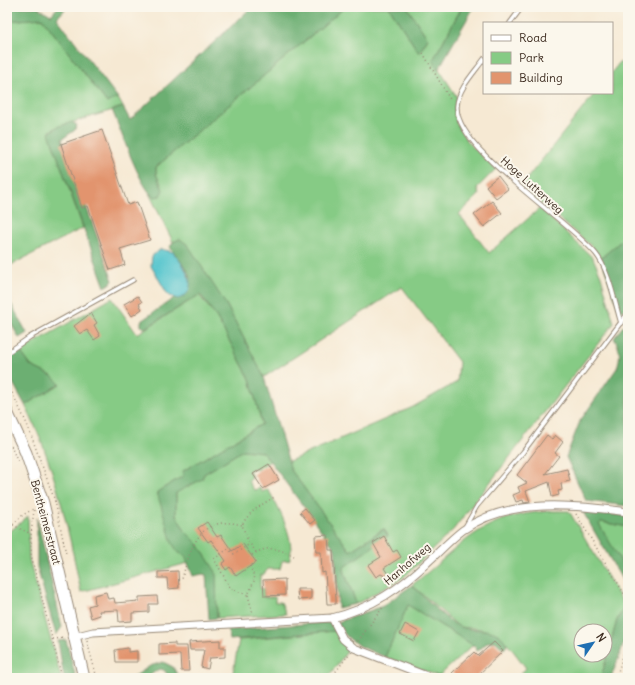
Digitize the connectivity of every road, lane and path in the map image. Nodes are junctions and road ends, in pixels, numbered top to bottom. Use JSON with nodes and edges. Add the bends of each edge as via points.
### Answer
{"nodes":[{"id":1,"x":522,"y":7,"type":"edge"},
{"id":2,"x":511,"y":22,"type":"edge"},
{"id":3,"x":423,"y":53,"type":"dead end"},
{"id":4,"x":483,"y":60,"type":"edge"},
{"id":5,"x":457,"y":109,"type":"junction"},
{"id":6,"x":133,"y":280,"type":"dead end"},
{"id":7,"x":628,"y":313,"type":"edge"},
{"id":8,"x":621,"y":323,"type":"junction"},
{"id":9,"x":7,"y":353,"type":"edge"},
{"id":10,"x":7,"y":412,"type":"edge"},
{"id":11,"x":10,"y":442,"type":"dead end"},
{"id":12,"x":20,"y":468,"type":"dead end"},
{"id":13,"x":276,"y":496,"type":"dead end"},
{"id":14,"x":37,"y":505,"type":"junction"},
{"id":15,"x":571,"y":505,"type":"junction"},
{"id":16,"x":628,"y":512,"type":"edge"},
{"id":17,"x":242,"y":524,"type":"junction"},
{"id":18,"x":13,"y":525,"type":"junction"},
{"id":19,"x":7,"y":530,"type":"edge"},
{"id":20,"x":464,"y":530,"type":"junction"},
{"id":21,"x":30,"y":534,"type":"junction"},
{"id":22,"x":250,"y":544,"type":"junction"},
{"id":23,"x":256,"y":552,"type":"junction"},
{"id":24,"x":252,"y":555,"type":"dead end"},
{"id":25,"x":294,"y":556,"type":"dead end"},
{"id":26,"x":250,"y":566,"type":"dead end"},
{"id":27,"x":179,"y":580,"type":"dead end"},
{"id":28,"x":390,"y":594,"type":"junction"},
{"id":29,"x":248,"y":595,"type":"junction"},
{"id":30,"x":628,"y":600,"type":"edge"},
{"id":31,"x":332,"y":618,"type":"junction"},
{"id":32,"x":254,"y":623,"type":"junction"},
{"id":33,"x":86,"y":634,"type":"junction"},
{"id":34,"x":73,"y":637,"type":"junction"},
{"id":35,"x":53,"y":639,"type":"junction"},
{"id":36,"x":628,"y":640,"type":"edge"},
{"id":37,"x":354,"y":648,"type":"junction"},
{"id":38,"x":62,"y":678,"type":"edge"},
{"id":39,"x":84,"y":678,"type":"edge"},
{"id":40,"x":97,"y":678,"type":"edge"},
{"id":41,"x":332,"y":678,"type":"edge"},
{"id":42,"x":432,"y":678,"type":"edge"},
{"id":43,"x":616,"y":678,"type":"edge"}],
"edges":[{"from":1,"to":2,"type":"lane"},
{"from":3,"to":5,"type":"path"},
{"from":4,"to":5,"type":"lane","via":[[463,89]]},
{"from":5,"to":8,"type":"lane","name":"Hoge Lutterweg","via":[[462,128],[473,142],[523,191],[596,254],[606,274]]},
{"from":6,"to":9,"type":"lane","via":[[30,337]]},
{"from":7,"to":8,"type":"lane"},
{"from":8,"to":20,"type":"lane","via":[[523,452],[477,506]]},
{"from":10,"to":14,"type":"main road","name":"Bentheimerstraat","via":[[26,453]]},
{"from":11,"to":12,"type":"path","name":"Bentheimerstraat"},
{"from":13,"to":17,"type":"path","via":[[247,516]]},
{"from":14,"to":18,"type":"path"},
{"from":14,"to":21,"type":"path","name":"Bentheimerstraat"},
{"from":14,"to":34,"type":"main road","name":"Bentheimerstraat"},
{"from":15,"to":16,"type":"street","name":"Hanhofweg"},
{"from":15,"to":20,"type":"street","name":"Hanhofweg","via":[[545,505],[508,511],[488,517]]},
{"from":15,"to":30,"type":"path"},
{"from":17,"to":22,"type":"path"},
{"from":17,"to":27,"type":"path","via":[[219,522],[198,536],[183,568],[182,579]]},
{"from":18,"to":19,"type":"path"},
{"from":18,"to":21,"type":"path"},
{"from":20,"to":28,"type":"street","name":"Hanhofweg"},
{"from":21,"to":35,"type":"path","name":"Bentheimerstraat","via":[[31,555]]},
{"from":22,"to":23,"type":"path"},
{"from":22,"to":29,"type":"path","via":[[234,554],[228,549],[214,560],[231,589]]},
{"from":23,"to":24,"type":"path"},
{"from":23,"to":25,"type":"path","via":[[273,548]]},
{"from":26,"to":29,"type":"path","via":[[255,579]]},
{"from":28,"to":31,"type":"street","name":"Hanhofweg","via":[[361,609]]},
{"from":28,"to":37,"type":"path"},
{"from":29,"to":32,"type":"path"},
{"from":31,"to":32,"type":"street","name":"Hanhofweg"},
{"from":31,"to":37,"type":"street","via":[[343,639]]},
{"from":32,"to":33,"type":"street","name":"Hanhofweg"},
{"from":33,"to":34,"type":"street","name":"Hanhofweg"},
{"from":33,"to":40,"type":"path"},
{"from":34,"to":35,"type":"path"},
{"from":34,"to":39,"type":"main road","name":"Bentheimerstraat"},
{"from":35,"to":38,"type":"path","name":"Bentheimerstraat"},
{"from":36,"to":43,"type":"path"},
{"from":37,"to":41,"type":"path"},
{"from":37,"to":42,"type":"street"}]}
